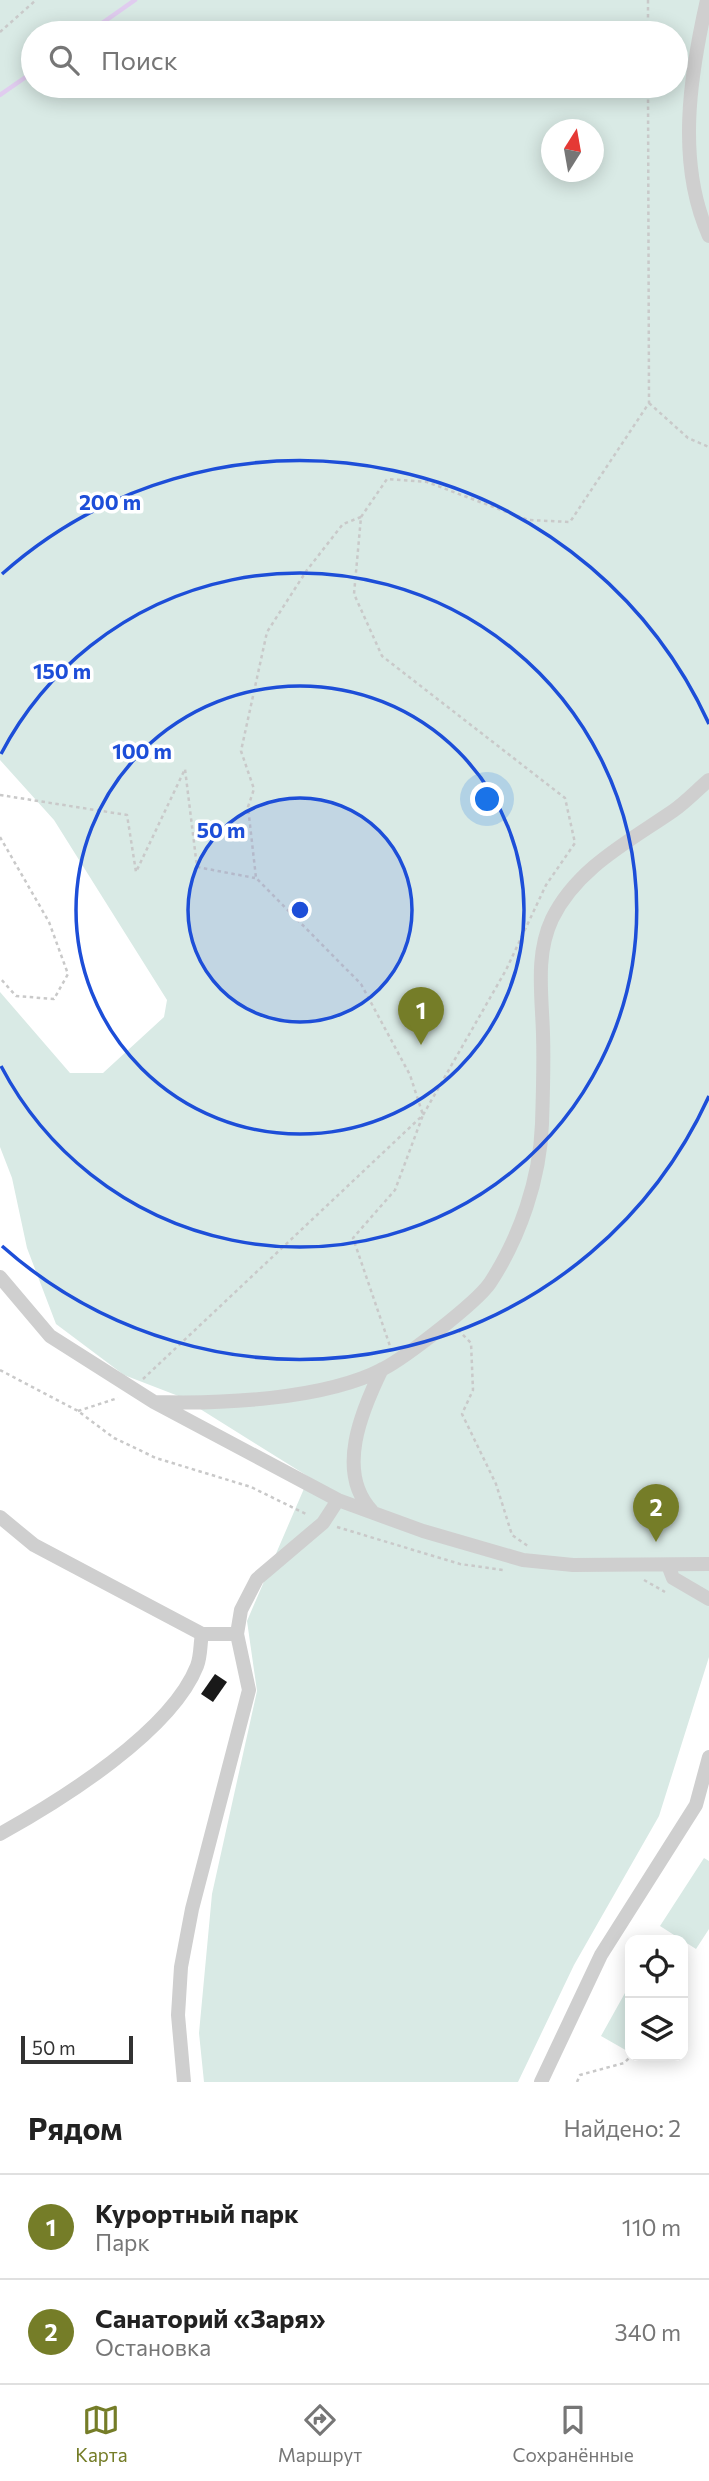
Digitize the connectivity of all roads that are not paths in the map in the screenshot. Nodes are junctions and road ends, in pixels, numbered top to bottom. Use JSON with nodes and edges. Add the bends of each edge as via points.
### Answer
{"nodes":[{"id":1,"x":706,"y":0,"type":"edge"},
{"id":2,"x":709,"y":236,"type":"edge"},
{"id":3,"x":709,"y":780,"type":"edge"},
{"id":4,"x":0,"y":1277,"type":"edge"},
{"id":5,"x":388,"y":1365,"type":"junction"},
{"id":6,"x":154,"y":1402,"type":"junction"},
{"id":7,"x":338,"y":1500,"type":"junction"},
{"id":8,"x":375,"y":1515,"type":"junction"},
{"id":9,"x":0,"y":1517,"type":"edge"},
{"id":10,"x":709,"y":1564,"type":"edge"},
{"id":11,"x":668,"y":1565,"type":"junction"},
{"id":12,"x":709,"y":1599,"type":"edge"},
{"id":13,"x":201,"y":1634,"type":"junction"},
{"id":14,"x":237,"y":1634,"type":"junction"},
{"id":15,"x":709,"y":1757,"type":"edge"},
{"id":16,"x":0,"y":1833,"type":"edge"},
{"id":17,"x":184,"y":2082,"type":"edge"},
{"id":18,"x":541,"y":2082,"type":"edge"}],
"edges":[{"from":1,"to":2,"type":"street","via":[[690,101],[691,173]]},
{"from":3,"to":5,"type":"street","via":[[578,880],[552,920],[540,966],[542,1128],[535,1182],[489,1285]]},
{"from":4,"to":6,"type":"street","via":[[50,1336]]},
{"from":5,"to":6,"type":"street","via":[[336,1385],[273,1396],[209,1404]]},
{"from":5,"to":8,"type":"street","via":[[366,1402],[355,1451],[354,1471],[362,1500]]},
{"from":6,"to":7,"type":"street"},
{"from":7,"to":8,"type":"street"},
{"from":7,"to":14,"type":"street","via":[[323,1523],[257,1579],[241,1610]]},
{"from":8,"to":11,"type":"street","via":[[523,1560]]},
{"from":9,"to":13,"type":"street","via":[[34,1545]]},
{"from":10,"to":11,"type":"street"},
{"from":11,"to":12,"type":"street","via":[[673,1578]]},
{"from":13,"to":14,"type":"street"},
{"from":13,"to":16,"type":"street","via":[[198,1664],[190,1681],[151,1730],[80,1784]]},
{"from":14,"to":17,"type":"street","via":[[250,1690],[181,1967],[178,2015]]},
{"from":15,"to":18,"type":"street","via":[[696,1805],[601,1955]]}]}
